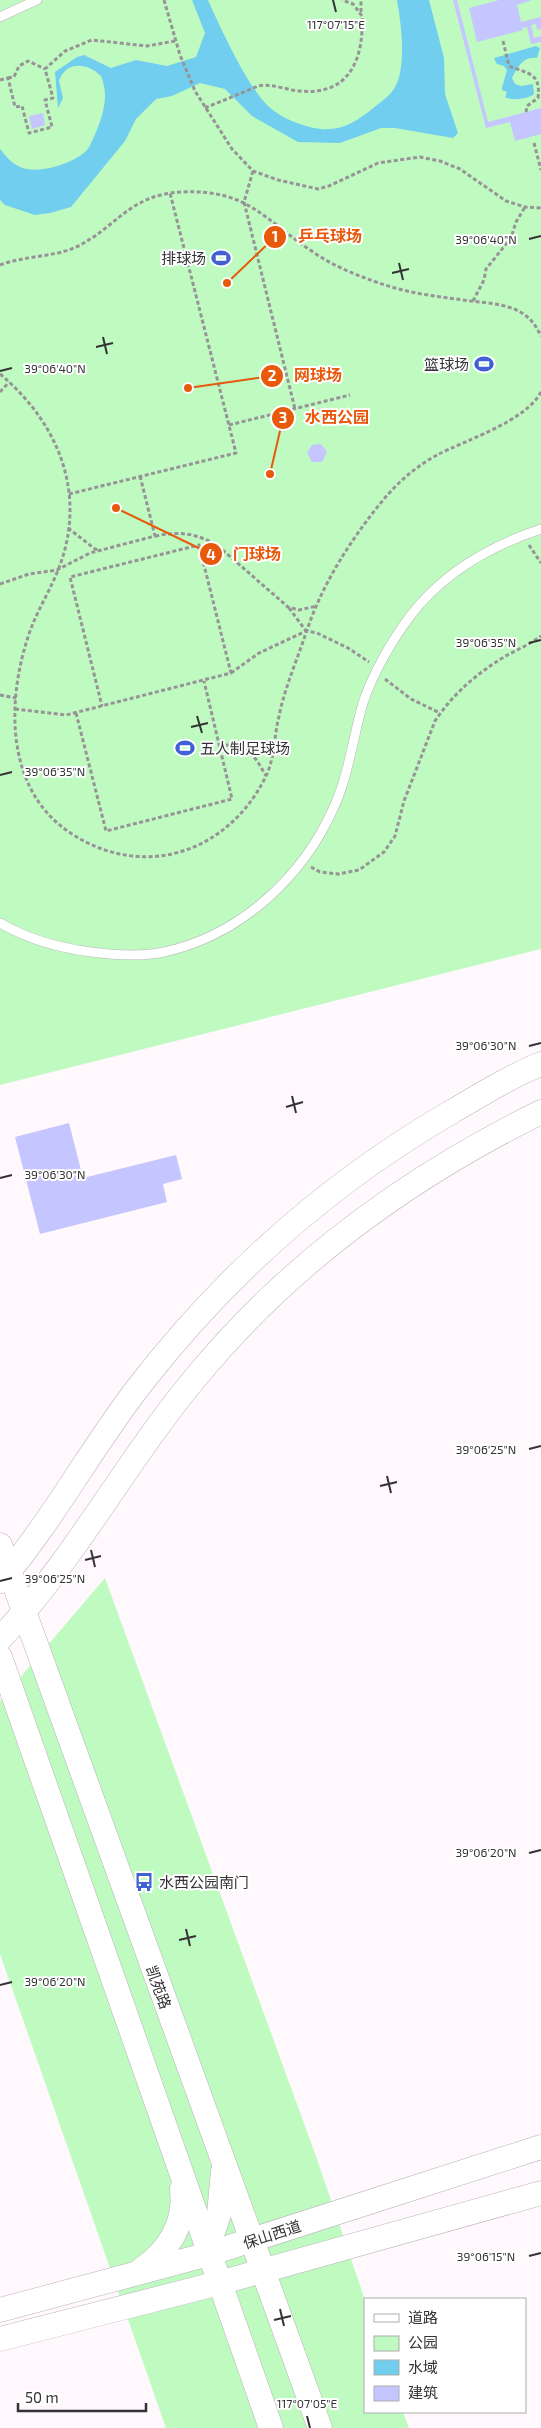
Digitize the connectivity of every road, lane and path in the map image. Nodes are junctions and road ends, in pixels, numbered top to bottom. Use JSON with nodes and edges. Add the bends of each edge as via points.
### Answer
{"nodes":[{"id":1,"x":37,"y":0,"type":"edge"},
{"id":2,"x":164,"y":0,"type":"edge"},
{"id":3,"x":342,"y":0,"type":"edge"},
{"id":4,"x":361,"y":0,"type":"edge"},
{"id":5,"x":361,"y":13,"type":"junction"},
{"id":6,"x":0,"y":18,"type":"edge"},
{"id":7,"x":176,"y":41,"type":"junction"},
{"id":8,"x":503,"y":41,"type":"dead end"},
{"id":9,"x":45,"y":69,"type":"junction"},
{"id":10,"x":8,"y":78,"type":"junction"},
{"id":11,"x":0,"y":80,"type":"edge"},
{"id":12,"x":205,"y":108,"type":"junction"},
{"id":13,"x":526,"y":112,"type":"dead end"},
{"id":14,"x":534,"y":143,"type":"dead end"},
{"id":15,"x":541,"y":170,"type":"edge"},
{"id":16,"x":253,"y":171,"type":"junction"},
{"id":17,"x":170,"y":193,"type":"junction"},
{"id":18,"x":244,"y":202,"type":"junction"},
{"id":19,"x":525,"y":207,"type":"junction"},
{"id":20,"x":541,"y":208,"type":"edge"},
{"id":21,"x":0,"y":265,"type":"edge"},
{"id":22,"x":473,"y":301,"type":"junction"},
{"id":23,"x":541,"y":336,"type":"edge"},
{"id":24,"x":0,"y":374,"type":"edge"},
{"id":25,"x":9,"y":382,"type":"junction"},
{"id":26,"x":0,"y":392,"type":"edge"},
{"id":27,"x":541,"y":392,"type":"edge"},
{"id":28,"x":350,"y":395,"type":"dead end"},
{"id":29,"x":295,"y":409,"type":"junction"},
{"id":30,"x":229,"y":425,"type":"junction"},
{"id":31,"x":140,"y":476,"type":"junction"},
{"id":32,"x":68,"y":494,"type":"junction"},
{"id":33,"x":68,"y":528,"type":"junction"},
{"id":34,"x":541,"y":529,"type":"edge"},
{"id":35,"x":155,"y":536,"type":"junction"},
{"id":36,"x":523,"y":536,"type":"junction"},
{"id":37,"x":101,"y":551,"type":"junction"},
{"id":38,"x":541,"y":563,"type":"edge"},
{"id":39,"x":57,"y":570,"type":"junction"},
{"id":40,"x":0,"y":584,"type":"edge"},
{"id":41,"x":318,"y":606,"type":"junction"},
{"id":42,"x":288,"y":607,"type":"junction"},
{"id":43,"x":306,"y":632,"type":"junction"},
{"id":44,"x":541,"y":636,"type":"edge"},
{"id":45,"x":377,"y":670,"type":"junction"},
{"id":46,"x":231,"y":674,"type":"junction"},
{"id":47,"x":204,"y":680,"type":"junction"},
{"id":48,"x":0,"y":695,"type":"edge"},
{"id":49,"x":16,"y":698,"type":"junction"},
{"id":50,"x":102,"y":706,"type":"junction"},
{"id":51,"x":15,"y":709,"type":"junction"},
{"id":52,"x":76,"y":713,"type":"junction"},
{"id":53,"x":440,"y":713,"type":"junction"},
{"id":54,"x":219,"y":745,"type":"junction"},
{"id":55,"x":266,"y":776,"type":"junction"},
{"id":56,"x":302,"y":862,"type":"junction"},
{"id":57,"x":0,"y":923,"type":"edge"},
{"id":58,"x":541,"y":1064,"type":"edge"},
{"id":59,"x":541,"y":1112,"type":"edge"},
{"id":60,"x":0,"y":1545,"type":"edge"},
{"id":61,"x":68,"y":1557,"type":"junction"},
{"id":62,"x":11,"y":1604,"type":"edge"},
{"id":63,"x":0,"y":1657,"type":"edge"},
{"id":64,"x":49,"y":1678,"type":"junction"},
{"id":65,"x":18,"y":1707,"type":"junction"},
{"id":66,"x":541,"y":2147,"type":"edge"},
{"id":67,"x":221,"y":2159,"type":"junction"},
{"id":68,"x":180,"y":2170,"type":"junction"},
{"id":69,"x":541,"y":2193,"type":"edge"},
{"id":70,"x":253,"y":2240,"type":"junction"},
{"id":71,"x":208,"y":2253,"type":"junction"},
{"id":72,"x":263,"y":2269,"type":"junction"},
{"id":73,"x":136,"y":2274,"type":"junction"},
{"id":74,"x":219,"y":2283,"type":"junction"},
{"id":75,"x":143,"y":2302,"type":"junction"},
{"id":76,"x":0,"y":2310,"type":"edge"},
{"id":77,"x":0,"y":2339,"type":"edge"},
{"id":78,"x":271,"y":2428,"type":"edge"},
{"id":79,"x":320,"y":2428,"type":"edge"}],
"edges":[{"from":1,"to":6,"type":"lane"},
{"from":2,"to":7,"type":"path"},
{"from":3,"to":5,"type":"path","via":[[353,4]]},
{"from":4,"to":5,"type":"path"},
{"from":5,"to":12,"type":"path","via":[[363,25],[358,55],[347,78],[315,92],[265,84]]},
{"from":7,"to":9,"type":"path","via":[[148,46],[92,40],[65,51]]},
{"from":7,"to":12,"type":"path"},
{"from":8,"to":13,"type":"path","via":[[509,66],[539,82],[538,98],[527,106]]},
{"from":9,"to":10,"type":"path","via":[[28,61]]},
{"from":9,"to":10,"type":"path","via":[[53,98],[46,100],[52,127],[29,133],[22,106],[15,107]]},
{"from":10,"to":11,"type":"path"},
{"from":12,"to":16,"type":"path","via":[[232,149]]},
{"from":14,"to":15,"type":"path"},
{"from":16,"to":18,"type":"path"},
{"from":16,"to":19,"type":"path","via":[[318,189],[378,164],[420,157],[460,170],[506,201]]},
{"from":17,"to":18,"type":"path","via":[[223,194]]},
{"from":17,"to":21,"type":"path","via":[[152,197],[125,211],[100,233],[72,249],[15,259]]},
{"from":17,"to":30,"type":"path"},
{"from":18,"to":22,"type":"path","via":[[316,255],[348,271],[399,290]]},
{"from":18,"to":29,"type":"path"},
{"from":19,"to":20,"type":"path"},
{"from":19,"to":22,"type":"path","via":[[510,238],[486,269]]},
{"from":22,"to":23,"type":"path","via":[[493,303],[524,314]]},
{"from":24,"to":25,"type":"path"},
{"from":25,"to":26,"type":"path"},
{"from":25,"to":32,"type":"path","via":[[40,416],[56,444],[62,458]]},
{"from":27,"to":41,"type":"path","via":[[536,402],[523,413],[434,457],[410,473],[387,495],[328,580]]},
{"from":28,"to":29,"type":"path"},
{"from":29,"to":30,"type":"path"},
{"from":30,"to":31,"type":"path","via":[[236,452]]},
{"from":31,"to":32,"type":"path"},
{"from":31,"to":35,"type":"path"},
{"from":32,"to":33,"type":"path"},
{"from":33,"to":37,"type":"path"},
{"from":33,"to":39,"type":"path"},
{"from":34,"to":36,"type":"lane"},
{"from":35,"to":37,"type":"path"},
{"from":35,"to":42,"type":"path","via":[[181,532],[206,538]]},
{"from":36,"to":38,"type":"path"},
{"from":36,"to":45,"type":"lane","via":[[463,565],[435,587],[411,615]]},
{"from":37,"to":39,"type":"path","via":[[80,557]]},
{"from":39,"to":40,"type":"path","via":[[30,574]]},
{"from":39,"to":49,"type":"path","via":[[27,640]]},
{"from":41,"to":42,"type":"path","via":[[299,610]]},
{"from":41,"to":43,"type":"path"},
{"from":42,"to":43,"type":"path"},
{"from":43,"to":45,"type":"path","via":[[317,633],[348,648]]},
{"from":43,"to":46,"type":"path","via":[[259,653]]},
{"from":43,"to":55,"type":"path","via":[[279,715],[273,756]]},
{"from":44,"to":53,"type":"path","via":[[481,673],[463,687]]},
{"from":45,"to":53,"type":"path","via":[[411,699]]},
{"from":45,"to":56,"type":"lane","via":[[363,702],[334,807]]},
{"from":46,"to":47,"type":"path"},
{"from":46,"to":50,"type":"path","via":[[199,545],[70,577]]},
{"from":47,"to":50,"type":"path"},
{"from":47,"to":54,"type":"path"},
{"from":48,"to":49,"type":"path"},
{"from":49,"to":51,"type":"path"},
{"from":50,"to":52,"type":"path"},
{"from":51,"to":52,"type":"path"},
{"from":51,"to":55,"type":"path","via":[[14,729],[22,767],[45,811],[69,832],[106,851],[133,856],[170,855],[201,845],[236,821]]},
{"from":52,"to":54,"type":"path","via":[[106,831],[232,799]]},
{"from":53,"to":56,"type":"path","via":[[404,801],[395,836],[384,852],[359,870],[338,874],[320,872]]},
{"from":54,"to":55,"type":"path","via":[[242,746],[252,753]]},
{"from":56,"to":57,"type":"lane","via":[[286,882],[246,916],[222,931],[163,952],[105,954],[71,949],[43,942]]},
{"from":58,"to":62,"type":"main road","via":[[414,1134],[344,1182],[282,1233],[229,1283],[180,1335],[93,1450],[38,1535]]},
{"from":59,"to":61,"type":"main road","via":[[488,1139],[380,1205],[294,1274],[196,1377]]},
{"from":60,"to":62,"type":"main road","name":"凯苑路"},
{"from":61,"to":62,"type":"main road"},
{"from":61,"to":64,"type":"main road","via":[[46,1609],[44,1643]]},
{"from":62,"to":64,"type":"main road","name":"凯苑路"},
{"from":62,"to":65,"type":"main road"},
{"from":63,"to":65,"type":"main road"},
{"from":64,"to":67,"type":"main road","name":"凯苑路"},
{"from":65,"to":68,"type":"main road"},
{"from":66,"to":70,"type":"main road","name":"保山西道"},
{"from":67,"to":70,"type":"main road","name":"凯苑路"},
{"from":67,"to":71,"type":"main road","via":[[222,2201]]},
{"from":68,"to":71,"type":"main road"},
{"from":68,"to":73,"type":"main road","via":[[183,2195],[174,2236],[162,2254]]},
{"from":69,"to":72,"type":"main road","name":"保山西道"},
{"from":70,"to":71,"type":"main road","name":"保山西道"},
{"from":70,"to":72,"type":"main road","name":"凯苑路"},
{"from":71,"to":73,"type":"main road","name":"保山西道"},
{"from":71,"to":74,"type":"main road"},
{"from":71,"to":75,"type":"main road","via":[[182,2282]]},
{"from":72,"to":74,"type":"main road","name":"保山西道"},
{"from":72,"to":79,"type":"main road","name":"凯苑路"},
{"from":73,"to":76,"type":"main road","name":"保山西道"},
{"from":74,"to":75,"type":"main road","name":"保山西道"},
{"from":74,"to":78,"type":"main road"},
{"from":75,"to":77,"type":"main road","name":"保山西道"}]}
